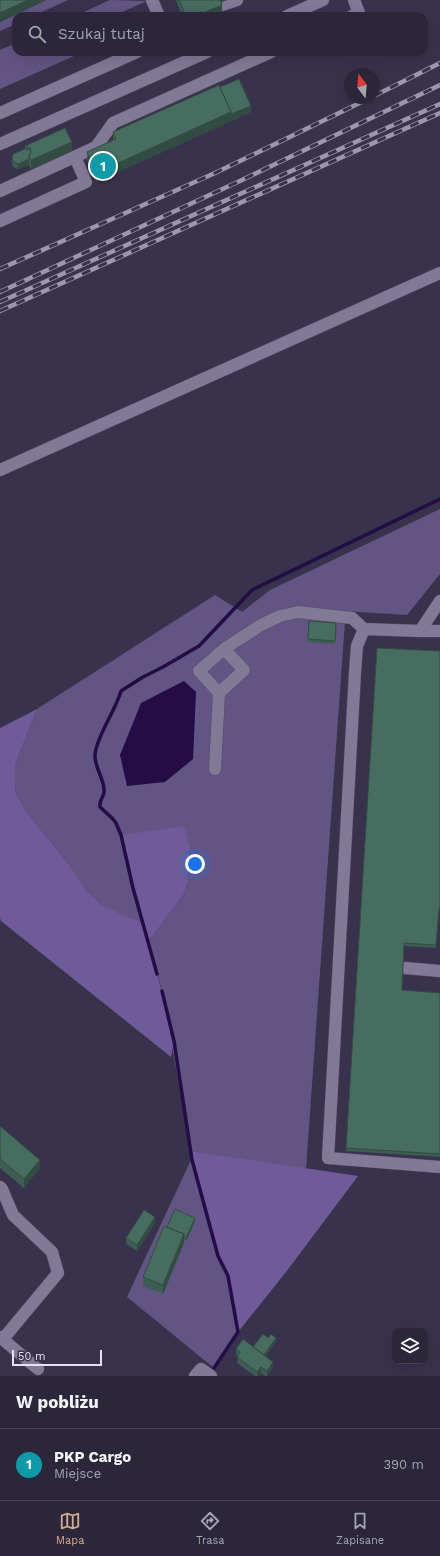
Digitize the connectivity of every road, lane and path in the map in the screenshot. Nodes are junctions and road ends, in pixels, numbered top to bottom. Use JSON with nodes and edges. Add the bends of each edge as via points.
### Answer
{"nodes":[{"id":1,"x":152,"y":0,"type":"edge"},
{"id":2,"x":237,"y":0,"type":"edge"},
{"id":3,"x":323,"y":0,"type":"edge"},
{"id":4,"x":354,"y":0,"type":"edge"},
{"id":5,"x":222,"y":5,"type":"edge"},
{"id":6,"x":157,"y":12,"type":"edge"},
{"id":7,"x":296,"y":12,"type":"edge"},
{"id":8,"x":359,"y":12,"type":"edge"},
{"id":9,"x":127,"y":56,"type":"edge"},
{"id":10,"x":198,"y":56,"type":"edge"},
{"id":11,"x":262,"y":56,"type":"edge"},
{"id":12,"x":0,"y":113,"type":"edge"},
{"id":13,"x":0,"y":144,"type":"edge"},
{"id":14,"x":75,"y":157,"type":"junction"},
{"id":15,"x":0,"y":191,"type":"edge"},
{"id":16,"x":0,"y":221,"type":"edge"},
{"id":17,"x":440,"y":273,"type":"edge"},
{"id":18,"x":0,"y":470,"type":"edge"},
{"id":19,"x":440,"y":600,"type":"edge"},
{"id":20,"x":364,"y":629,"type":"junction"},
{"id":21,"x":420,"y":631,"type":"junction"},
{"id":22,"x":440,"y":631,"type":"edge"},
{"id":23,"x":224,"y":648,"type":"junction"},
{"id":24,"x":219,"y":693,"type":"junction"},
{"id":25,"x":215,"y":769,"type":"dead end"},
{"id":26,"x":404,"y":968,"type":"edge"},
{"id":27,"x":440,"y":972,"type":"edge"},
{"id":28,"x":440,"y":1167,"type":"edge"},
{"id":29,"x":0,"y":1187,"type":"edge"},
{"id":30,"x":1,"y":1338,"type":"edge"},
{"id":31,"x":38,"y":1369,"type":"dead end"}],
"edges":[{"from":1,"to":6,"type":"lane"},
{"from":2,"to":5,"type":"lane"},
{"from":3,"to":7,"type":"lane"},
{"from":4,"to":8,"type":"lane"},
{"from":9,"to":12,"type":"lane"},
{"from":10,"to":13,"type":"lane"},
{"from":11,"to":14,"type":"lane","via":[[113,124],[96,147]]},
{"from":14,"to":15,"type":"lane"},
{"from":14,"to":16,"type":"lane","via":[[86,182]]},
{"from":17,"to":18,"type":"lane"},
{"from":19,"to":21,"type":"lane"},
{"from":20,"to":21,"type":"lane"},
{"from":20,"to":23,"type":"lane","via":[[352,618],[298,612],[280,616],[261,625]]},
{"from":20,"to":28,"type":"lane","via":[[357,646],[355,672],[328,1158]]},
{"from":21,"to":22,"type":"lane"},
{"from":23,"to":24,"type":"lane","via":[[244,670]]},
{"from":23,"to":24,"type":"lane","via":[[199,671]]},
{"from":24,"to":25,"type":"lane"},
{"from":26,"to":27,"type":"lane"},
{"from":29,"to":30,"type":"lane","via":[[13,1215],[52,1252],[58,1273]]},
{"from":30,"to":31,"type":"lane"}]}
